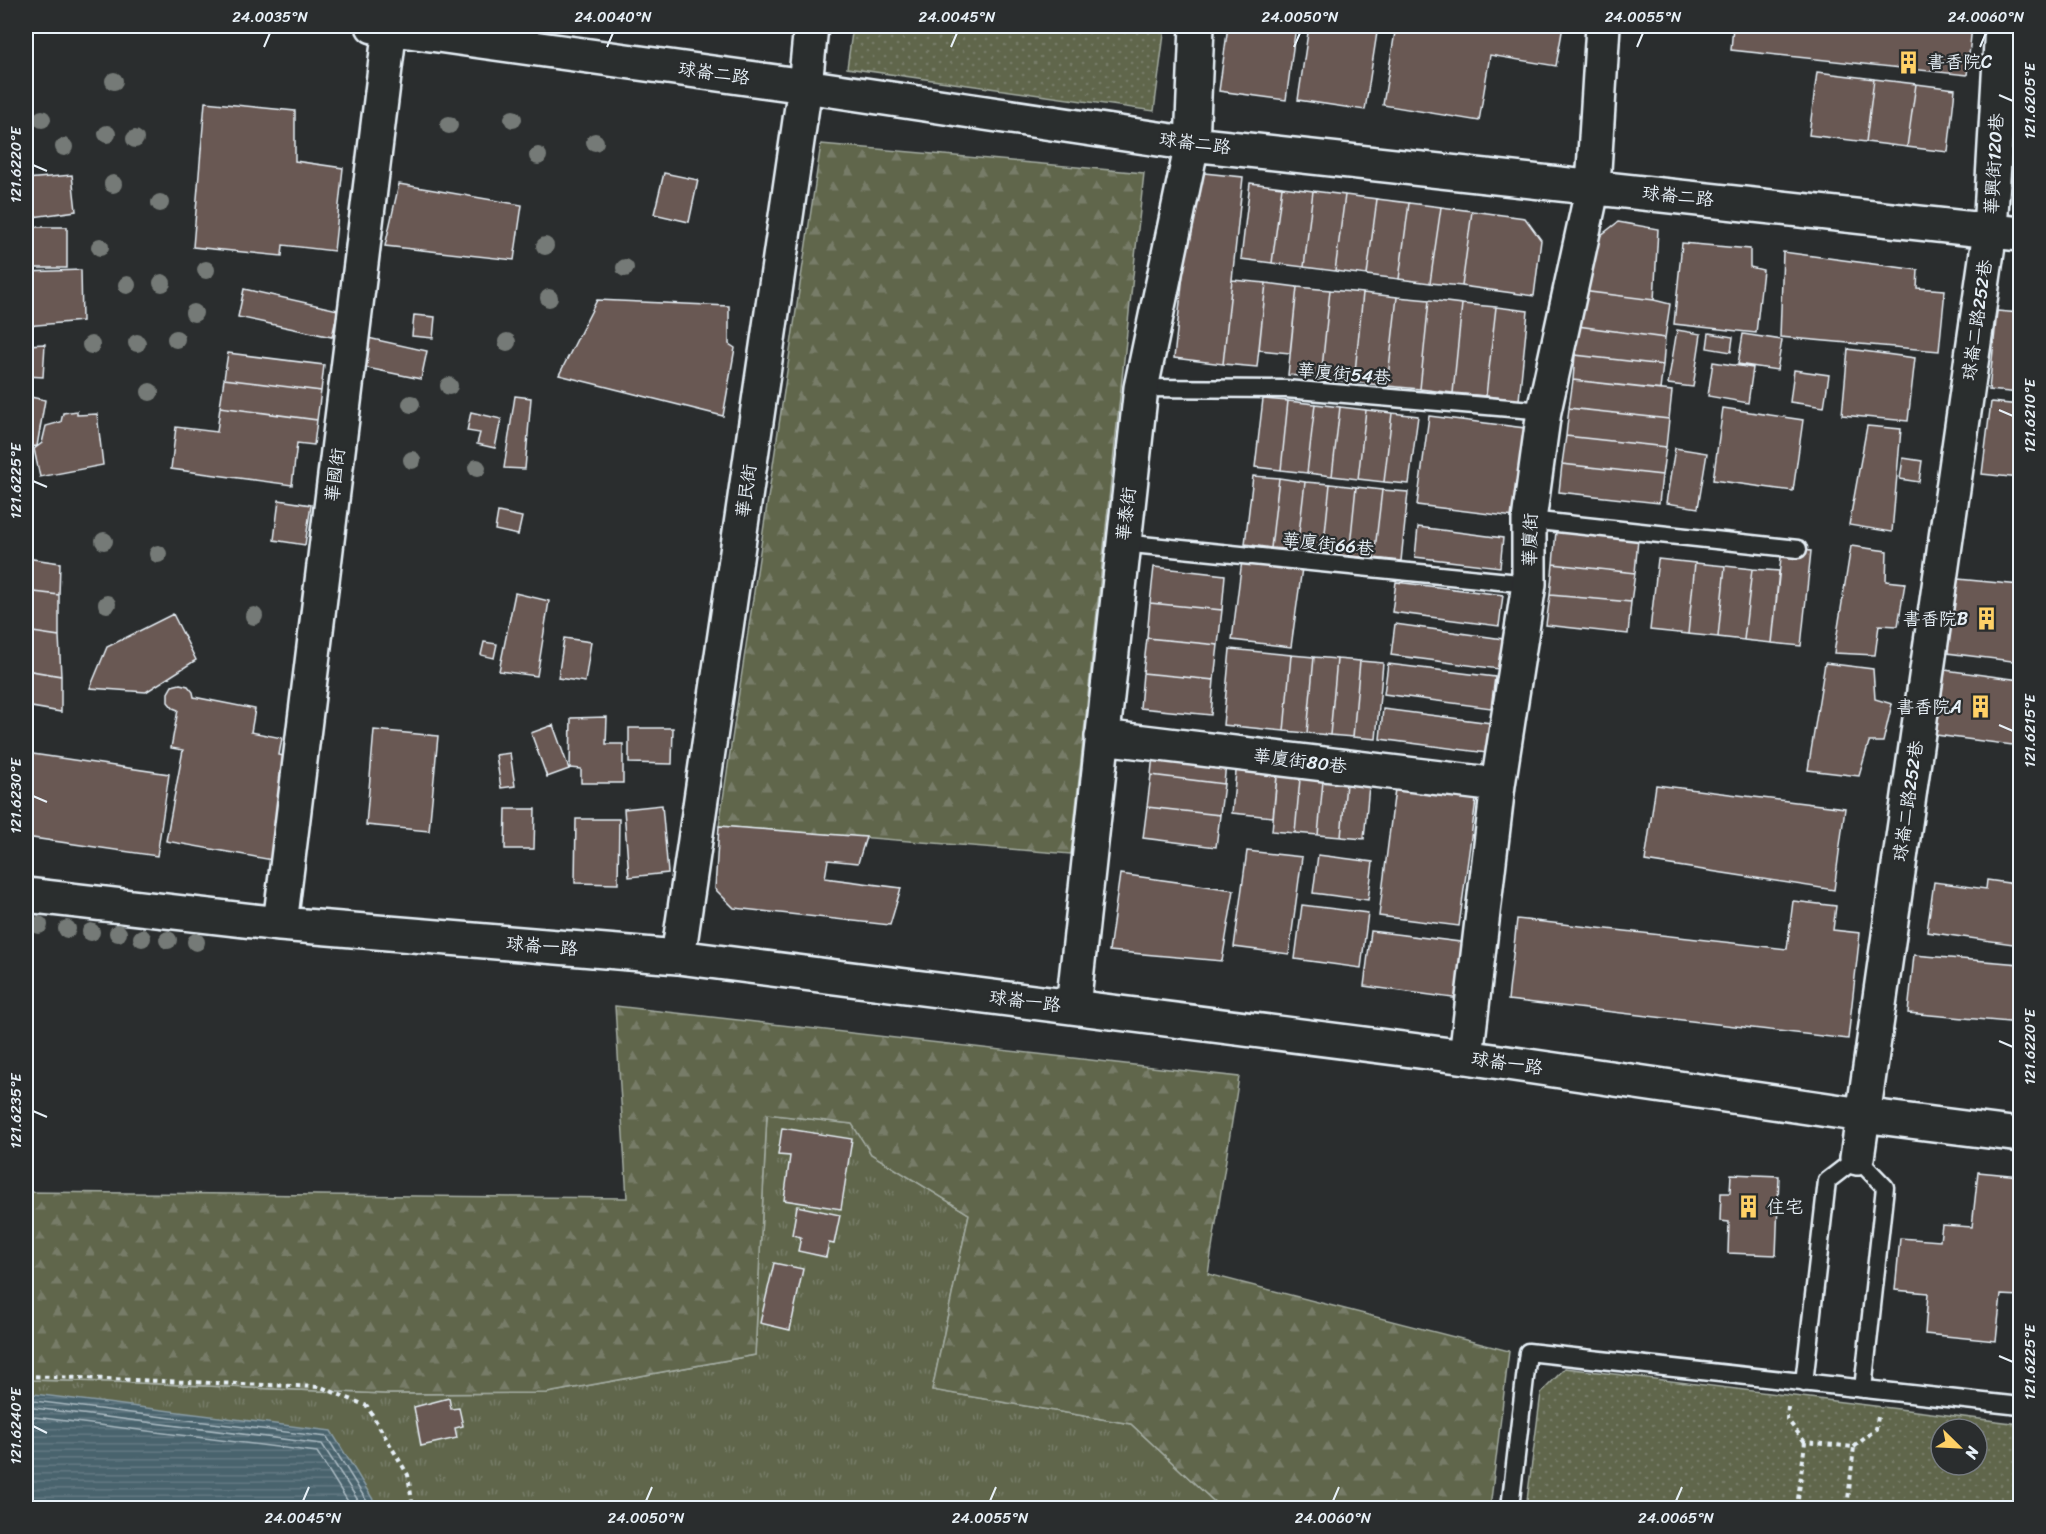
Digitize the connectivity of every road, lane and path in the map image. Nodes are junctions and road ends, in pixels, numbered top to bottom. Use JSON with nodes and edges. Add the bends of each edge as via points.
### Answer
{"nodes":[{"id":1,"x":382,"y":26,"type":"edge"},
{"id":2,"x":811,"y":26,"type":"edge"},
{"id":3,"x":1197,"y":26,"type":"edge"},
{"id":4,"x":1603,"y":26,"type":"edge"},
{"id":5,"x":2002,"y":26,"type":"edge"},
{"id":6,"x":805,"y":86,"type":"junction"},
{"id":7,"x":1192,"y":144,"type":"junction"},
{"id":8,"x":1593,"y":186,"type":"junction"},
{"id":9,"x":2005,"y":232,"type":"edge"},
{"id":10,"x":1141,"y":388,"type":"junction"},
{"id":11,"x":1544,"y":411,"type":"junction"},
{"id":12,"x":1528,"y":520,"type":"junction"},
{"id":13,"x":1122,"y":543,"type":"junction"},
{"id":14,"x":1798,"y":549,"type":"dead end"},
{"id":15,"x":1530,"y":584,"type":"junction"},
{"id":16,"x":1102,"y":737,"type":"junction"},
{"id":17,"x":1498,"y":785,"type":"junction"},
{"id":18,"x":26,"y":895,"type":"edge"},
{"id":19,"x":280,"y":924,"type":"junction"},
{"id":20,"x":678,"y":957,"type":"junction"},
{"id":21,"x":1073,"y":1007,"type":"junction"},
{"id":22,"x":1466,"y":1057,"type":"junction"},
{"id":23,"x":1862,"y":1115,"type":"junction"},
{"id":24,"x":2020,"y":1135,"type":"edge"},
{"id":25,"x":1857,"y":1158,"type":"junction"},
{"id":26,"x":26,"y":1376,"type":"edge"},
{"id":27,"x":1797,"y":1382,"type":"junction"},
{"id":28,"x":1863,"y":1389,"type":"junction"},
{"id":29,"x":1881,"y":1391,"type":"junction"},
{"id":30,"x":2020,"y":1406,"type":"edge"},
{"id":31,"x":1805,"y":1442,"type":"junction"},
{"id":32,"x":1854,"y":1447,"type":"junction"},
{"id":33,"x":413,"y":1509,"type":"edge"},
{"id":34,"x":1510,"y":1509,"type":"edge"},
{"id":35,"x":1797,"y":1509,"type":"edge"},
{"id":36,"x":1847,"y":1509,"type":"edge"}],
"edges":[{"from":1,"to":6,"type":"street","name":"球崙二路"},
{"from":1,"to":19,"type":"street","name":"華國街"},
{"from":2,"to":6,"type":"street","name":"華民街"},
{"from":3,"to":7,"type":"street","name":"華泰街"},
{"from":4,"to":8,"type":"street","name":"華廈街"},
{"from":5,"to":9,"type":"street","name":"華興街120巷"},
{"from":6,"to":7,"type":"street","name":"球崙二路"},
{"from":6,"to":20,"type":"street","name":"華民街"},
{"from":7,"to":8,"type":"street","name":"球崙二路"},
{"from":7,"to":10,"type":"street","name":"華泰街"},
{"from":8,"to":9,"type":"street","name":"球崙二路"},
{"from":8,"to":11,"type":"street","name":"華廈街"},
{"from":9,"to":23,"type":"street","name":"球崙二路252巷"},
{"from":10,"to":11,"type":"lane","name":"華廈街54巷","via":[[1286,389]]},
{"from":10,"to":13,"type":"street","name":"華泰街"},
{"from":11,"to":12,"type":"street","name":"華廈街"},
{"from":12,"to":14,"type":"lane"},
{"from":12,"to":15,"type":"street","name":"華廈街"},
{"from":13,"to":15,"type":"lane","name":"華廈街66巷"},
{"from":13,"to":16,"type":"street","name":"華泰街"},
{"from":15,"to":17,"type":"street","name":"華廈街"},
{"from":16,"to":17,"type":"street","name":"華廈街80巷"},
{"from":16,"to":21,"type":"street","name":"華泰街"},
{"from":17,"to":22,"type":"street","name":"華廈街"},
{"from":18,"to":19,"type":"street","name":"球崙一路"},
{"from":19,"to":20,"type":"street","name":"球崙一路"},
{"from":20,"to":21,"type":"street","name":"球崙一路"},
{"from":21,"to":22,"type":"street","name":"球崙一路"},
{"from":22,"to":23,"type":"street","name":"球崙一路"},
{"from":23,"to":24,"type":"street","name":"球崙一路"},
{"from":23,"to":25,"type":"street","name":"球崙二路252巷"},
{"from":25,"to":27,"type":"lane","via":[[1827,1181]]},
{"from":25,"to":28,"type":"lane","via":[[1885,1187]]},
{"from":26,"to":33,"type":"path","via":[[321,1387],[367,1406],[408,1475]]},
{"from":27,"to":28,"type":"lane"},
{"from":27,"to":31,"type":"path","via":[[1787,1419]]},
{"from":27,"to":34,"type":"lane","via":[[1528,1352]]},
{"from":28,"to":29,"type":"lane"},
{"from":29,"to":30,"type":"lane"},
{"from":29,"to":32,"type":"path","via":[[1876,1429]]},
{"from":31,"to":32,"type":"path"},
{"from":31,"to":35,"type":"path"},
{"from":32,"to":36,"type":"path"}]}
